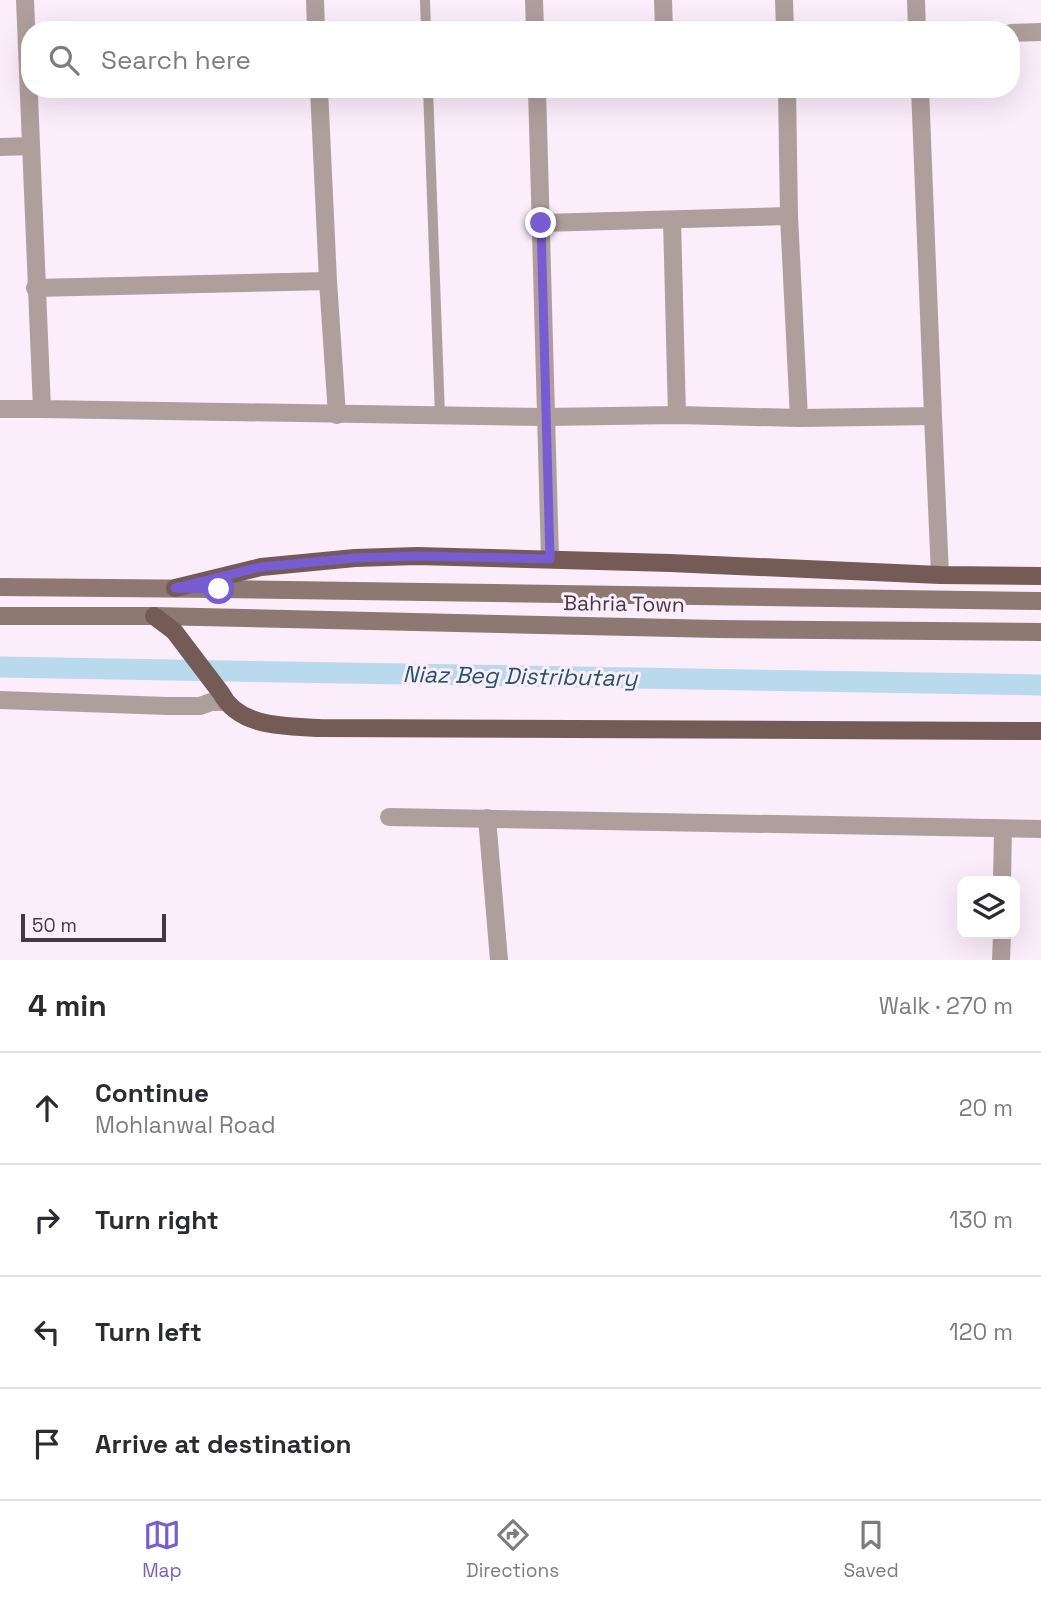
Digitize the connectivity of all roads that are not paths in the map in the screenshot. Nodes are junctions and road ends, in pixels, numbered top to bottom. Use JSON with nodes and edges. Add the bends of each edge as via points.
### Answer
{"nodes":[{"id":1,"x":24,"y":0,"type":"edge"},
{"id":2,"x":314,"y":0,"type":"edge"},
{"id":3,"x":425,"y":0,"type":"edge"},
{"id":4,"x":534,"y":0,"type":"edge"},
{"id":5,"x":663,"y":0,"type":"edge"},
{"id":6,"x":784,"y":0,"type":"edge"},
{"id":7,"x":916,"y":0,"type":"edge"},
{"id":8,"x":25,"y":21,"type":"edge"},
{"id":9,"x":315,"y":21,"type":"edge"},
{"id":10,"x":426,"y":21,"type":"edge"},
{"id":11,"x":535,"y":21,"type":"edge"},
{"id":12,"x":664,"y":21,"type":"edge"},
{"id":13,"x":785,"y":21,"type":"edge"},
{"id":14,"x":917,"y":21,"type":"edge"},
{"id":15,"x":1041,"y":32,"type":"edge"},
{"id":16,"x":1020,"y":33,"type":"edge"},
{"id":17,"x":29,"y":98,"type":"edge"},
{"id":18,"x":319,"y":98,"type":"edge"},
{"id":19,"x":428,"y":98,"type":"edge"},
{"id":20,"x":537,"y":98,"type":"edge"},
{"id":21,"x":787,"y":98,"type":"edge"},
{"id":22,"x":920,"y":98,"type":"edge"},
{"id":23,"x":31,"y":145,"type":"junction"},
{"id":24,"x":0,"y":147,"type":"edge"},
{"id":25,"x":789,"y":216,"type":"junction"},
{"id":26,"x":672,"y":220,"type":"junction"},
{"id":27,"x":541,"y":223,"type":"junction"},
{"id":28,"x":328,"y":281,"type":"junction"},
{"id":29,"x":35,"y":288,"type":"junction"},
{"id":30,"x":0,"y":409,"type":"edge"},
{"id":31,"x":41,"y":409,"type":"junction"},
{"id":32,"x":337,"y":415,"type":"junction"},
{"id":33,"x":677,"y":415,"type":"junction"},
{"id":34,"x":440,"y":416,"type":"junction"},
{"id":35,"x":933,"y":416,"type":"junction"},
{"id":36,"x":545,"y":417,"type":"junction"},
{"id":37,"x":799,"y":418,"type":"junction"},
{"id":38,"x":550,"y":559,"type":"junction"},
{"id":39,"x":940,"y":575,"type":"junction"},
{"id":40,"x":1041,"y":576,"type":"edge"},
{"id":41,"x":0,"y":587,"type":"edge"},
{"id":42,"x":175,"y":588,"type":"junction"},
{"id":43,"x":1041,"y":601,"type":"edge"},
{"id":44,"x":0,"y":616,"type":"edge"},
{"id":45,"x":154,"y":616,"type":"junction"},
{"id":46,"x":1041,"y":632,"type":"edge"},
{"id":47,"x":223,"y":697,"type":"junction"},
{"id":48,"x":0,"y":700,"type":"edge"},
{"id":49,"x":1041,"y":732,"type":"edge"},
{"id":50,"x":389,"y":817,"type":"dead end"},
{"id":51,"x":487,"y":818,"type":"junction"},
{"id":52,"x":1003,"y":829,"type":"junction"},
{"id":53,"x":1041,"y":830,"type":"edge"},
{"id":54,"x":1002,"y":876,"type":"edge"},
{"id":55,"x":1002,"y":939,"type":"edge"},
{"id":56,"x":499,"y":960,"type":"edge"},
{"id":57,"x":1001,"y":960,"type":"edge"}],
"edges":[{"from":1,"to":8,"type":"street"},
{"from":2,"to":9,"type":"street"},
{"from":3,"to":10,"type":"lane"},
{"from":4,"to":11,"type":"street"},
{"from":5,"to":12,"type":"street"},
{"from":6,"to":13,"type":"street"},
{"from":7,"to":14,"type":"street"},
{"from":15,"to":16,"type":"street"},
{"from":17,"to":23,"type":"street"},
{"from":18,"to":28,"type":"street"},
{"from":19,"to":34,"type":"lane"},
{"from":20,"to":27,"type":"street"},
{"from":21,"to":25,"type":"street"},
{"from":22,"to":35,"type":"street"},
{"from":23,"to":24,"type":"street"},
{"from":23,"to":29,"type":"street"},
{"from":25,"to":26,"type":"street"},
{"from":25,"to":37,"type":"street"},
{"from":26,"to":27,"type":"street"},
{"from":26,"to":33,"type":"street"},
{"from":27,"to":36,"type":"street"},
{"from":28,"to":29,"type":"street"},
{"from":28,"to":32,"type":"street"},
{"from":29,"to":31,"type":"street"},
{"from":30,"to":31,"type":"street"},
{"from":31,"to":32,"type":"street"},
{"from":32,"to":34,"type":"street"},
{"from":33,"to":36,"type":"street"},
{"from":33,"to":37,"type":"street"},
{"from":34,"to":36,"type":"street"},
{"from":35,"to":37,"type":"street"},
{"from":35,"to":39,"type":"street"},
{"from":36,"to":38,"type":"street"},
{"from":38,"to":39,"type":"main road"},
{"from":38,"to":42,"type":"main road","via":[[355,558],[261,567]]},
{"from":39,"to":40,"type":"main road"},
{"from":41,"to":42,"type":"main road","name":"Bahria Town"},
{"from":42,"to":43,"type":"main road","name":"Bahria Town"},
{"from":44,"to":45,"type":"main road","name":"Bahria Town"},
{"from":45,"to":46,"type":"main road","name":"Bahria Town"},
{"from":45,"to":47,"type":"main road","via":[[174,631]]},
{"from":47,"to":48,"type":"street","via":[[200,706]]},
{"from":47,"to":49,"type":"main road","via":[[235,711],[251,719],[320,728]]},
{"from":50,"to":51,"type":"street"},
{"from":51,"to":52,"type":"street"},
{"from":51,"to":56,"type":"street"},
{"from":52,"to":53,"type":"street"},
{"from":52,"to":54,"type":"street"},
{"from":55,"to":57,"type":"street"}]}
